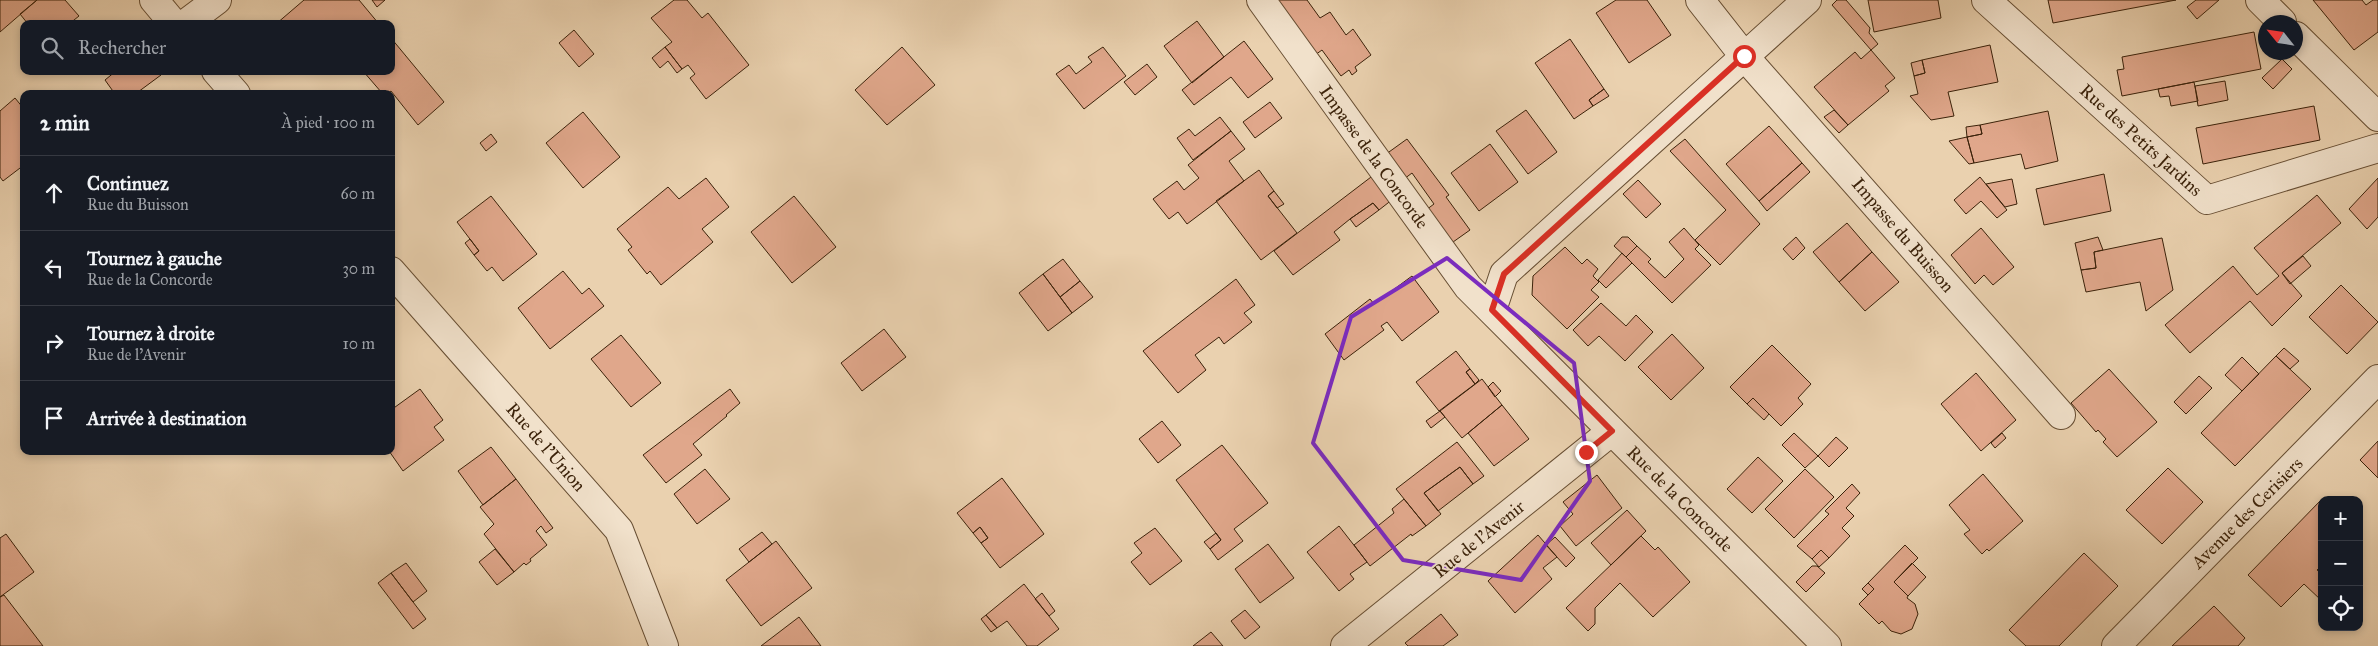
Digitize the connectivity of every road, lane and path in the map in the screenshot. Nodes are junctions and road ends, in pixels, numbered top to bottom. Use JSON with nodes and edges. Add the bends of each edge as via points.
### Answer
{"nodes":[{"id":1,"x":154,"y":0,"type":"edge"},
{"id":2,"x":217,"y":0,"type":"edge"},
{"id":3,"x":1261,"y":0,"type":"edge"},
{"id":4,"x":1700,"y":0,"type":"edge"},
{"id":5,"x":1807,"y":0,"type":"edge"},
{"id":6,"x":1986,"y":0,"type":"edge"},
{"id":7,"x":2260,"y":0,"type":"edge"},
{"id":8,"x":2275,"y":15,"type":"edge"},
{"id":9,"x":171,"y":20,"type":"edge"},
{"id":10,"x":190,"y":20,"type":"edge"},
{"id":11,"x":2303,"y":43,"type":"edge"},
{"id":12,"x":1744,"y":56,"type":"junction"},
{"id":13,"x":219,"y":75,"type":"edge"},
{"id":14,"x":233,"y":90,"type":"edge"},
{"id":15,"x":2378,"y":117,"type":"edge"},
{"id":16,"x":2378,"y":148,"type":"edge"},
{"id":17,"x":395,"y":276,"type":"edge"},
{"id":18,"x":1492,"y":310,"type":"junction"},
{"id":19,"x":2378,"y":380,"type":"edge"},
{"id":20,"x":2061,"y":415,"type":"dead end"},
{"id":21,"x":1612,"y":431,"type":"junction"},
{"id":22,"x":664,"y":646,"type":"edge"},
{"id":23,"x":1345,"y":646,"type":"edge"},
{"id":24,"x":1826,"y":646,"type":"edge"},
{"id":25,"x":2116,"y":646,"type":"edge"}],
"edges":[{"from":1,"to":9,"type":"street"},
{"from":2,"to":10,"type":"street"},
{"from":3,"to":18,"type":"street","name":"Impasse de la Concorde","via":[[1468,287]]},
{"from":4,"to":12,"type":"street","name":"Impasse du Buisson"},
{"from":5,"to":12,"type":"street"},
{"from":6,"to":16,"type":"street","name":"Rue des Petits Jardins","via":[[2207,200]]},
{"from":7,"to":8,"type":"street"},
{"from":11,"to":15,"type":"street"},
{"from":12,"to":18,"type":"street","via":[[1504,274]]},
{"from":12,"to":20,"type":"street","name":"Impasse du Buisson"},
{"from":13,"to":14,"type":"street"},
{"from":17,"to":22,"type":"street","name":"Rue de l'Union","via":[[619,530]]},
{"from":18,"to":21,"type":"street","name":"Rue de la Concorde"},
{"from":19,"to":25,"type":"street","name":"Avenue des Cerisiers"},
{"from":21,"to":23,"type":"street","name":"Rue de l'Avenir"},
{"from":21,"to":24,"type":"street","name":"Rue de la Concorde"}]}
